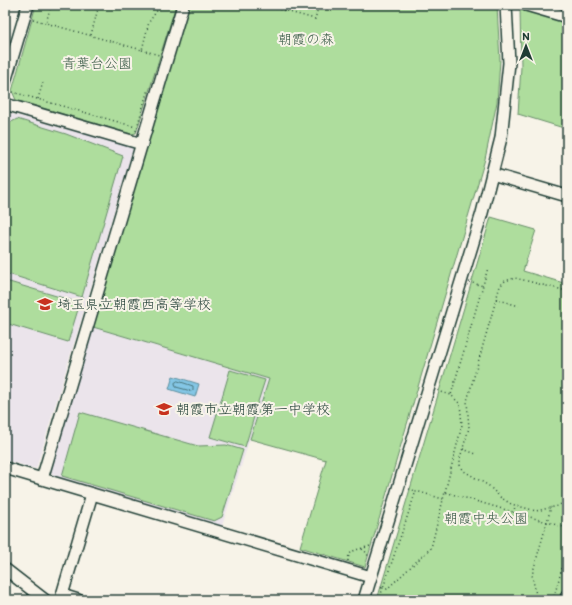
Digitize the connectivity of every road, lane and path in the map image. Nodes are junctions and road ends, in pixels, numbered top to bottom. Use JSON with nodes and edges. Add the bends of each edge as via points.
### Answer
{"nodes":[{"id":1,"x":28,"y":5,"type":"edge"},
{"id":2,"x":51,"y":5,"type":"edge"},
{"id":3,"x":99,"y":5,"type":"edge"},
{"id":4,"x":161,"y":5,"type":"edge"},
{"id":5,"x":184,"y":5,"type":"edge"},
{"id":6,"x":264,"y":5,"type":"edge"},
{"id":7,"x":319,"y":5,"type":"edge"},
{"id":8,"x":506,"y":5,"type":"edge"},
{"id":9,"x":526,"y":5,"type":"edge"},
{"id":10,"x":567,"y":17,"type":"edge"},
{"id":11,"x":30,"y":19,"type":"dead end"},
{"id":12,"x":46,"y":23,"type":"junction"},
{"id":13,"x":91,"y":35,"type":"junction"},
{"id":14,"x":142,"y":50,"type":"junction"},
{"id":15,"x":163,"y":56,"type":"dead end"},
{"id":16,"x":43,"y":82,"type":"dead end"},
{"id":17,"x":150,"y":84,"type":"dead end"},
{"id":18,"x":7,"y":86,"type":"edge"},
{"id":19,"x":38,"y":99,"type":"junction"},
{"id":20,"x":5,"y":104,"type":"edge"},
{"id":21,"x":142,"y":144,"type":"junction"},
{"id":22,"x":492,"y":174,"type":"junction"},
{"id":23,"x":567,"y":196,"type":"edge"},
{"id":24,"x":488,"y":268,"type":"dead end"},
{"id":25,"x":469,"y":282,"type":"dead end"},
{"id":26,"x":483,"y":286,"type":"junction"},
{"id":27,"x":567,"y":291,"type":"edge"},
{"id":28,"x":495,"y":299,"type":"junction"},
{"id":29,"x":519,"y":306,"type":"dead end"},
{"id":30,"x":436,"y":391,"type":"dead end"},
{"id":31,"x":451,"y":395,"type":"junction"},
{"id":32,"x":463,"y":450,"type":"junction"},
{"id":33,"x":476,"y":454,"type":"dead end"},
{"id":34,"x":5,"y":468,"type":"edge"},
{"id":35,"x":42,"y":479,"type":"junction"},
{"id":36,"x":409,"y":489,"type":"dead end"},
{"id":37,"x":416,"y":491,"type":"junction"},
{"id":38,"x":445,"y":492,"type":"junction"},
{"id":39,"x":92,"y":494,"type":"junction"},
{"id":40,"x":443,"y":498,"type":"junction"},
{"id":41,"x":567,"y":500,"type":"edge"},
{"id":42,"x":515,"y":505,"type":"junction"},
{"id":43,"x":551,"y":507,"type":"junction"},
{"id":44,"x":514,"y":513,"type":"junction"},
{"id":45,"x":547,"y":522,"type":"junction"},
{"id":46,"x":567,"y":528,"type":"edge"},
{"id":47,"x":374,"y":543,"type":"dead end"},
{"id":48,"x":362,"y":549,"type":"junction"},
{"id":49,"x":567,"y":551,"type":"edge"},
{"id":50,"x":369,"y":560,"type":"dead end"},
{"id":51,"x":349,"y":565,"type":"dead end"},
{"id":52,"x":562,"y":568,"type":"junction"},
{"id":53,"x":5,"y":569,"type":"edge"},
{"id":54,"x":567,"y":569,"type":"edge"},
{"id":55,"x":373,"y":581,"type":"junction"},
{"id":56,"x":383,"y":588,"type":"junction"},
{"id":57,"x":567,"y":595,"type":"edge"},
{"id":58,"x":29,"y":596,"type":"edge"},
{"id":59,"x":45,"y":600,"type":"edge"},
{"id":60,"x":78,"y":600,"type":"edge"},
{"id":61,"x":364,"y":600,"type":"edge"},
{"id":62,"x":379,"y":600,"type":"edge"},
{"id":63,"x":537,"y":600,"type":"edge"},
{"id":64,"x":553,"y":600,"type":"edge"},
{"id":65,"x":566,"y":600,"type":"edge"}],
"edges":[{"from":1,"to":18,"type":"street"},
{"from":2,"to":12,"type":"path"},
{"from":3,"to":13,"type":"path"},
{"from":4,"to":14,"type":"path","via":[[149,22]]},
{"from":5,"to":21,"type":"street"},
{"from":6,"to":7,"type":"path","via":[[316,19]]},
{"from":8,"to":22,"type":"street","via":[[509,63],[506,103]]},
{"from":9,"to":10,"type":"street"},
{"from":11,"to":12,"type":"path"},
{"from":12,"to":13,"type":"path"},
{"from":13,"to":14,"type":"path"},
{"from":14,"to":15,"type":"path"},
{"from":16,"to":19,"type":"path"},
{"from":17,"to":19,"type":"path","via":[[136,127]]},
{"from":18,"to":19,"type":"path"},
{"from":20,"to":21,"type":"street"},
{"from":21,"to":35,"type":"street"},
{"from":22,"to":23,"type":"street"},
{"from":22,"to":55,"type":"street"},
{"from":24,"to":26,"type":"path"},
{"from":25,"to":26,"type":"path"},
{"from":26,"to":31,"type":"path"},
{"from":27,"to":28,"type":"path","via":[[515,278],[505,281],[500,286]]},
{"from":28,"to":29,"type":"path"},
{"from":28,"to":32,"type":"path","via":[[467,401],[469,428]]},
{"from":30,"to":31,"type":"path"},
{"from":31,"to":38,"type":"path","via":[[460,404],[462,425]]},
{"from":32,"to":33,"type":"path"},
{"from":32,"to":42,"type":"path","via":[[460,465],[464,471]]},
{"from":34,"to":35,"type":"street"},
{"from":35,"to":39,"type":"street"},
{"from":36,"to":37,"type":"path"},
{"from":37,"to":40,"type":"path"},
{"from":37,"to":56,"type":"path"},
{"from":38,"to":40,"type":"path"},
{"from":38,"to":44,"type":"path"},
{"from":39,"to":55,"type":"street"},
{"from":39,"to":60,"type":"street","via":[[62,595]]},
{"from":40,"to":56,"type":"path","via":[[431,548],[387,589]]},
{"from":41,"to":43,"type":"path"},
{"from":42,"to":43,"type":"path","via":[[536,511]]},
{"from":42,"to":44,"type":"path"},
{"from":43,"to":45,"type":"path"},
{"from":44,"to":45,"type":"path"},
{"from":45,"to":46,"type":"path"},
{"from":45,"to":63,"type":"path","via":[[532,575]]},
{"from":47,"to":48,"type":"path"},
{"from":48,"to":50,"type":"path"},
{"from":48,"to":51,"type":"path","via":[[351,552],[348,557]]},
{"from":49,"to":52,"type":"path"},
{"from":52,"to":54,"type":"path"},
{"from":52,"to":64,"type":"path"},
{"from":53,"to":58,"type":"street"},
{"from":55,"to":56,"type":"path"},
{"from":55,"to":61,"type":"street"},
{"from":56,"to":62,"type":"path"},
{"from":57,"to":65,"type":"street"},
{"from":58,"to":59,"type":"street"}]}
